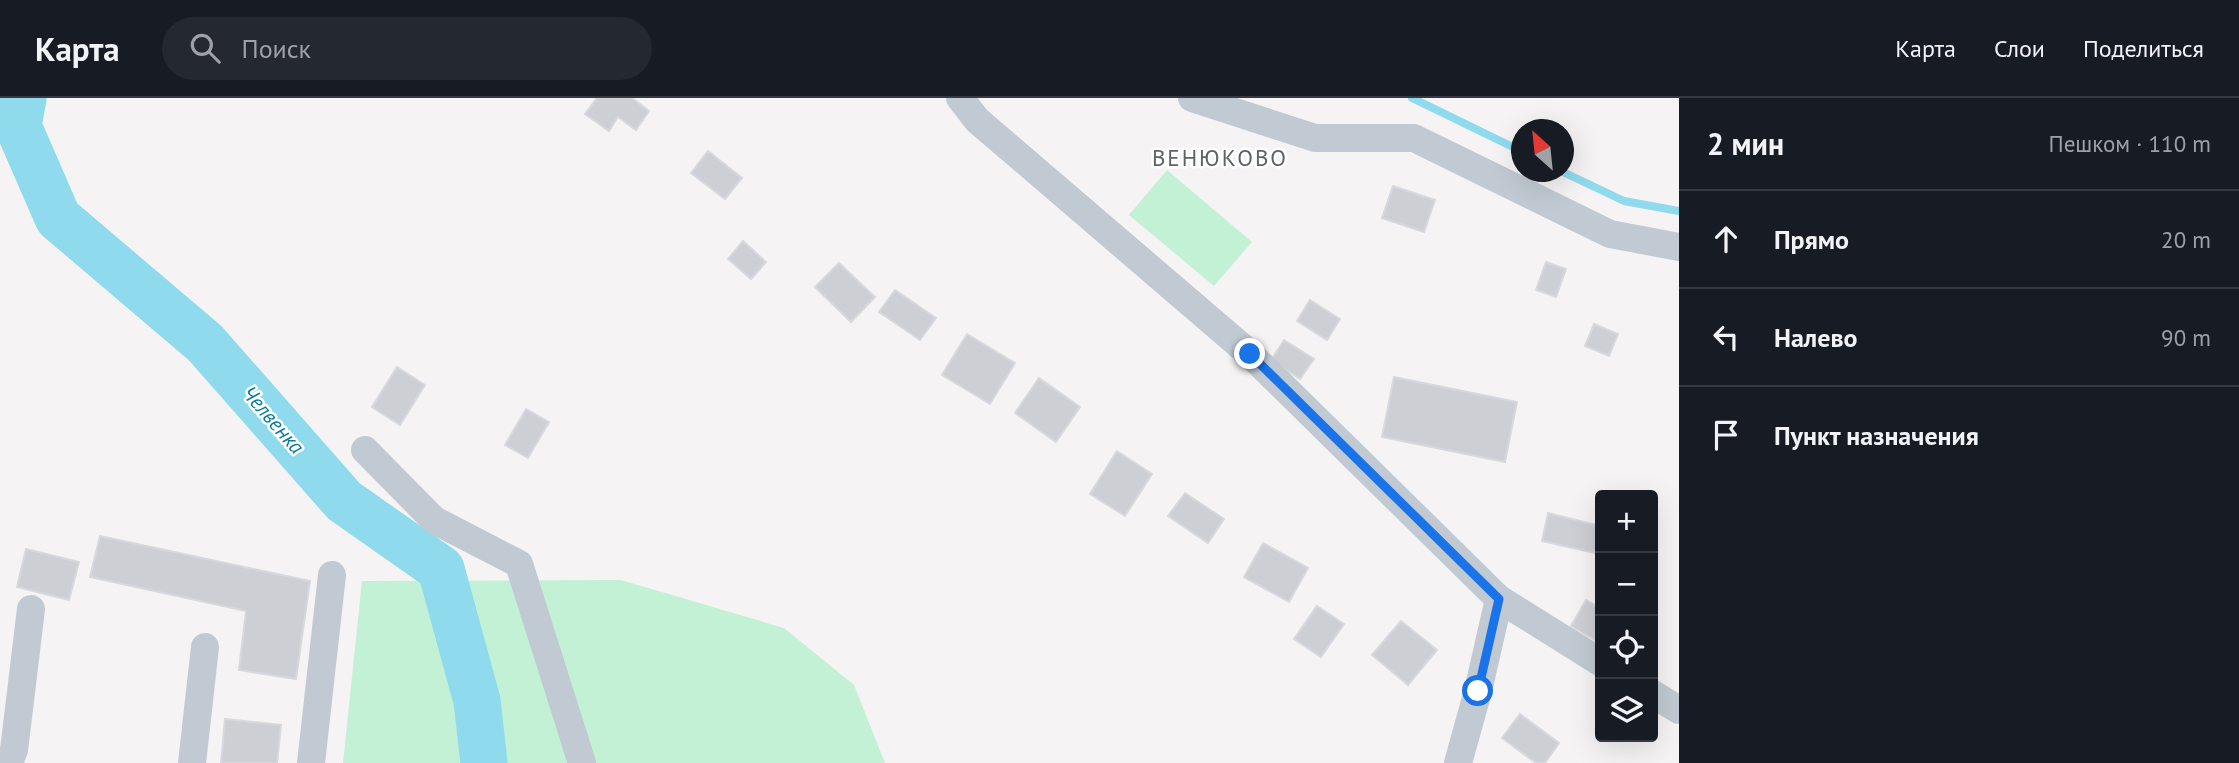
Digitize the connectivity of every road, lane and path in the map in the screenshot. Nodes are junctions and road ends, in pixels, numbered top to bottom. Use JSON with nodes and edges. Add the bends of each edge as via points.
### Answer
{"nodes":[{"id":1,"x":960,"y":98,"type":"edge"},
{"id":2,"x":1192,"y":98,"type":"edge"},
{"id":3,"x":1679,"y":247,"type":"edge"},
{"id":4,"x":365,"y":450,"type":"dead end"},
{"id":5,"x":332,"y":575,"type":"dead end"},
{"id":6,"x":1499,"y":599,"type":"junction"},
{"id":7,"x":31,"y":609,"type":"dead end"},
{"id":8,"x":205,"y":647,"type":"dead end"},
{"id":9,"x":1595,"y":659,"type":"edge"},
{"id":10,"x":1658,"y":697,"type":"edge"},
{"id":11,"x":1679,"y":710,"type":"edge"},
{"id":12,"x":9,"y":763,"type":"edge"},
{"id":13,"x":192,"y":763,"type":"edge"},
{"id":14,"x":311,"y":763,"type":"edge"},
{"id":15,"x":582,"y":763,"type":"edge"},
{"id":16,"x":1458,"y":763,"type":"edge"}],
"edges":[{"from":1,"to":6,"type":"street","via":[[977,120],[1250,354]]},
{"from":2,"to":3,"type":"street","via":[[1315,138],[1414,138],[1610,234]]},
{"from":4,"to":15,"type":"street","via":[[434,520],[519,564]]},
{"from":5,"to":14,"type":"street"},
{"from":6,"to":9,"type":"street"},
{"from":6,"to":16,"type":"street"},
{"from":7,"to":12,"type":"street"},
{"from":8,"to":13,"type":"street"},
{"from":10,"to":11,"type":"street"}]}
